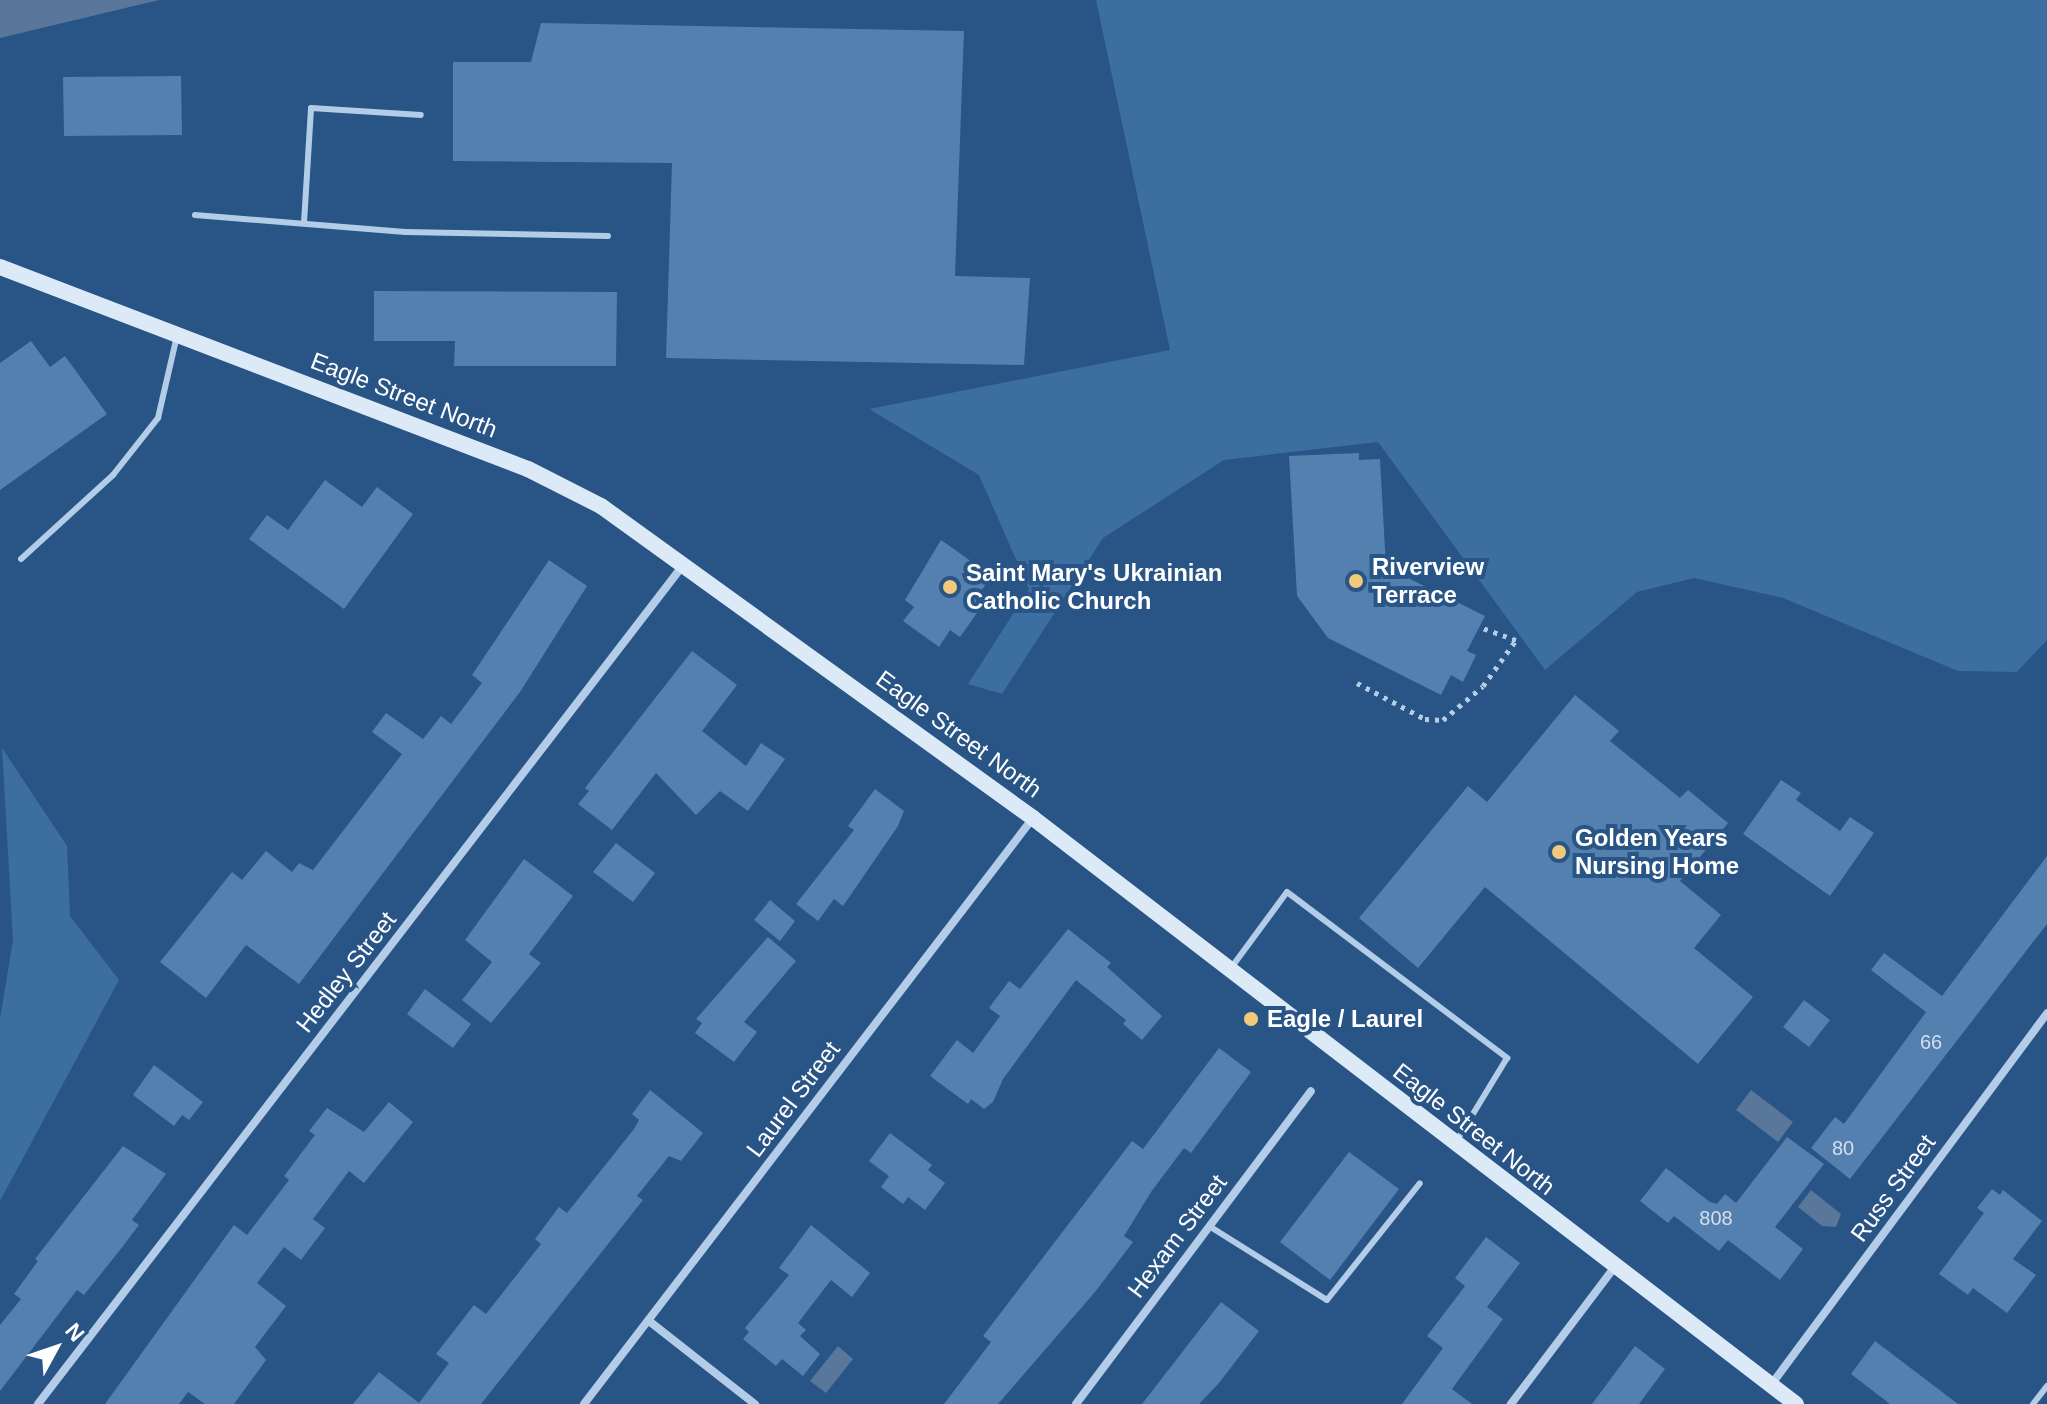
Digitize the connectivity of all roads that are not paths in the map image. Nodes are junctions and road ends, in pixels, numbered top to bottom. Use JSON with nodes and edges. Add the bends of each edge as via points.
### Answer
{"nodes":[{"id":1,"x":421,"y":115,"type":"dead end"},
{"id":2,"x":195,"y":215,"type":"dead end"},
{"id":3,"x":304,"y":223,"type":"junction"},
{"id":4,"x":608,"y":236,"type":"dead end"},
{"id":5,"x":0,"y":267,"type":"edge"},
{"id":6,"x":178,"y":333,"type":"junction"},
{"id":7,"x":21,"y":559,"type":"dead end"},
{"id":8,"x":684,"y":563,"type":"junction"},
{"id":9,"x":1033,"y":818,"type":"junction"},
{"id":10,"x":1229,"y":970,"type":"junction"},
{"id":11,"x":2047,"y":1013,"type":"edge"},
{"id":12,"x":1311,"y":1091,"type":"dead end"},
{"id":13,"x":1454,"y":1145,"type":"junction"},
{"id":14,"x":1420,"y":1183,"type":"dead end"},
{"id":15,"x":1209,"y":1226,"type":"junction"},
{"id":16,"x":1614,"y":1268,"type":"junction"},
{"id":17,"x":649,"y":1321,"type":"junction"},
{"id":18,"x":1771,"y":1386,"type":"junction"},
{"id":19,"x":2047,"y":1386,"type":"edge"},
{"id":20,"x":38,"y":1404,"type":"edge"},
{"id":21,"x":584,"y":1404,"type":"edge"},
{"id":22,"x":755,"y":1404,"type":"edge"},
{"id":23,"x":1076,"y":1404,"type":"edge"},
{"id":24,"x":1511,"y":1404,"type":"edge"},
{"id":25,"x":1796,"y":1404,"type":"edge"},
{"id":26,"x":2033,"y":1404,"type":"edge"}],
"edges":[{"from":1,"to":3,"type":"lane","via":[[311,108]]},
{"from":2,"to":3,"type":"lane"},
{"from":3,"to":4,"type":"lane","via":[[405,232]]},
{"from":5,"to":6,"type":"main road","name":"Eagle Street North"},
{"from":6,"to":7,"type":"lane","via":[[158,418],[113,475]]},
{"from":6,"to":8,"type":"main road","name":"Eagle Street North","via":[[528,469],[601,506]]},
{"from":8,"to":9,"type":"main road","name":"Eagle Street North"},
{"from":8,"to":20,"type":"street","name":"Hedley Street"},
{"from":9,"to":10,"type":"main road","name":"Eagle Street North"},
{"from":9,"to":17,"type":"street","name":"Laurel Street"},
{"from":10,"to":13,"type":"main road","name":"Eagle Street North"},
{"from":10,"to":13,"type":"lane","via":[[1287,892],[1507,1058]]},
{"from":11,"to":18,"type":"street","name":"Russ Street"},
{"from":12,"to":15,"type":"street","name":"Hexam Street"},
{"from":13,"to":16,"type":"main road","name":"Eagle Street North"},
{"from":14,"to":15,"type":"lane","via":[[1327,1300]]},
{"from":15,"to":23,"type":"street","name":"Hexam Street"},
{"from":16,"to":18,"type":"main road","name":"Eagle Street North"},
{"from":16,"to":24,"type":"street"},
{"from":17,"to":21,"type":"street","name":"Laurel Street"},
{"from":17,"to":22,"type":"street"},
{"from":18,"to":25,"type":"main road","name":"Eagle Street North"},
{"from":19,"to":26,"type":"lane"}]}
